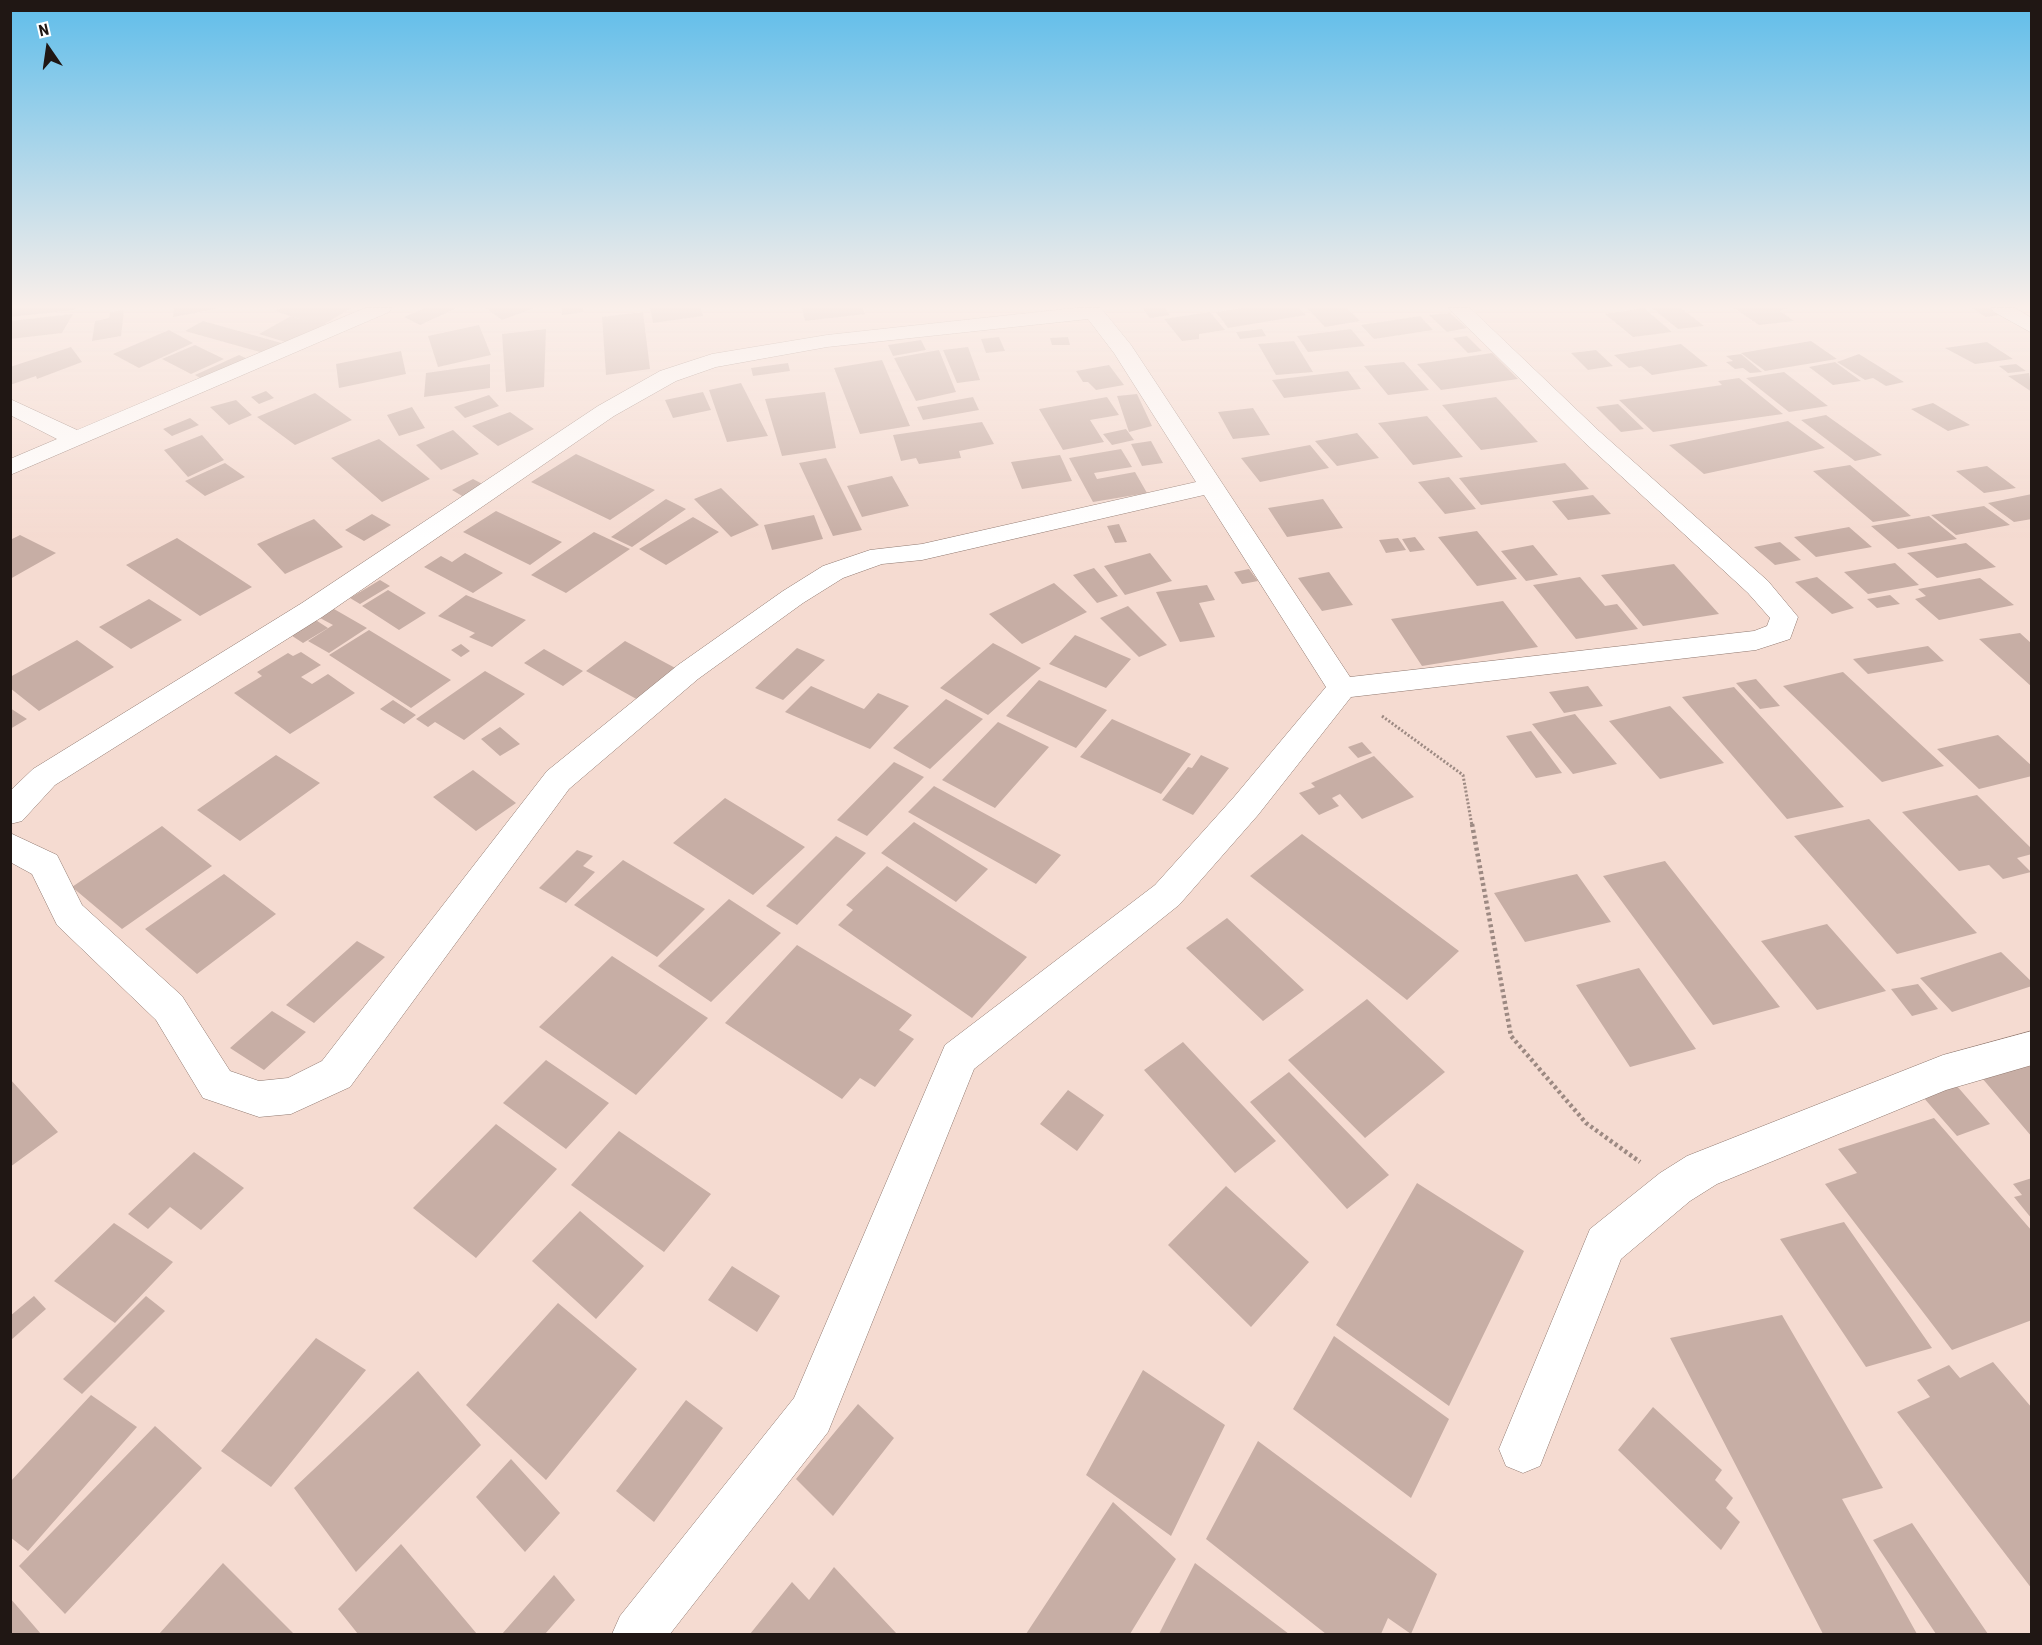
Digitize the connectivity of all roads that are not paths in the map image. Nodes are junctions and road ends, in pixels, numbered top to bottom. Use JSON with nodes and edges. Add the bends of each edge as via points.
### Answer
{"nodes":[{"id":1,"x":203,"y":385,"type":"edge"},
{"id":2,"x":652,"y":385,"type":"edge"},
{"id":3,"x":1145,"y":385,"type":"edge"},
{"id":4,"x":1538,"y":385,"type":"edge"},
{"id":5,"x":10,"y":406,"type":"edge"},
{"id":6,"x":76,"y":439,"type":"junction"},
{"id":7,"x":10,"y":468,"type":"edge"},
{"id":8,"x":1209,"y":486,"type":"junction"},
{"id":9,"x":1342,"y":688,"type":"junction"},
{"id":10,"x":10,"y":812,"type":"edge"},
{"id":11,"x":10,"y":846,"type":"edge"},
{"id":12,"x":2031,"y":1048,"type":"edge"},
{"id":13,"x":1523,"y":1449,"type":"dead end"},
{"id":14,"x":638,"y":1635,"type":"edge"}],
"edges":[{"from":1,"to":6,"type":"street"},
{"from":2,"to":10,"type":"street","via":[[606,411],[312,610],[44,777]]},
{"from":3,"to":8,"type":"street"},
{"from":4,"to":9,"type":"street","via":[[1758,587],[1784,617],[1780,632],[1756,640]]},
{"from":5,"to":6,"type":"street"},
{"from":6,"to":7,"type":"street"},
{"from":8,"to":9,"type":"street"},
{"from":8,"to":11,"type":"street","via":[[922,552],[879,556],[833,572],[793,597],[688,672],[558,780],[336,1074],[291,1096],[259,1099],[217,1085],[169,1008],[69,915],[45,865]]},
{"from":9,"to":14,"type":"street","via":[[1167,895],[959,1057],[811,1415]]},
{"from":12,"to":13,"type":"street","via":[[1943,1073],[1702,1170],[1675,1187],[1605,1244]]}]}
